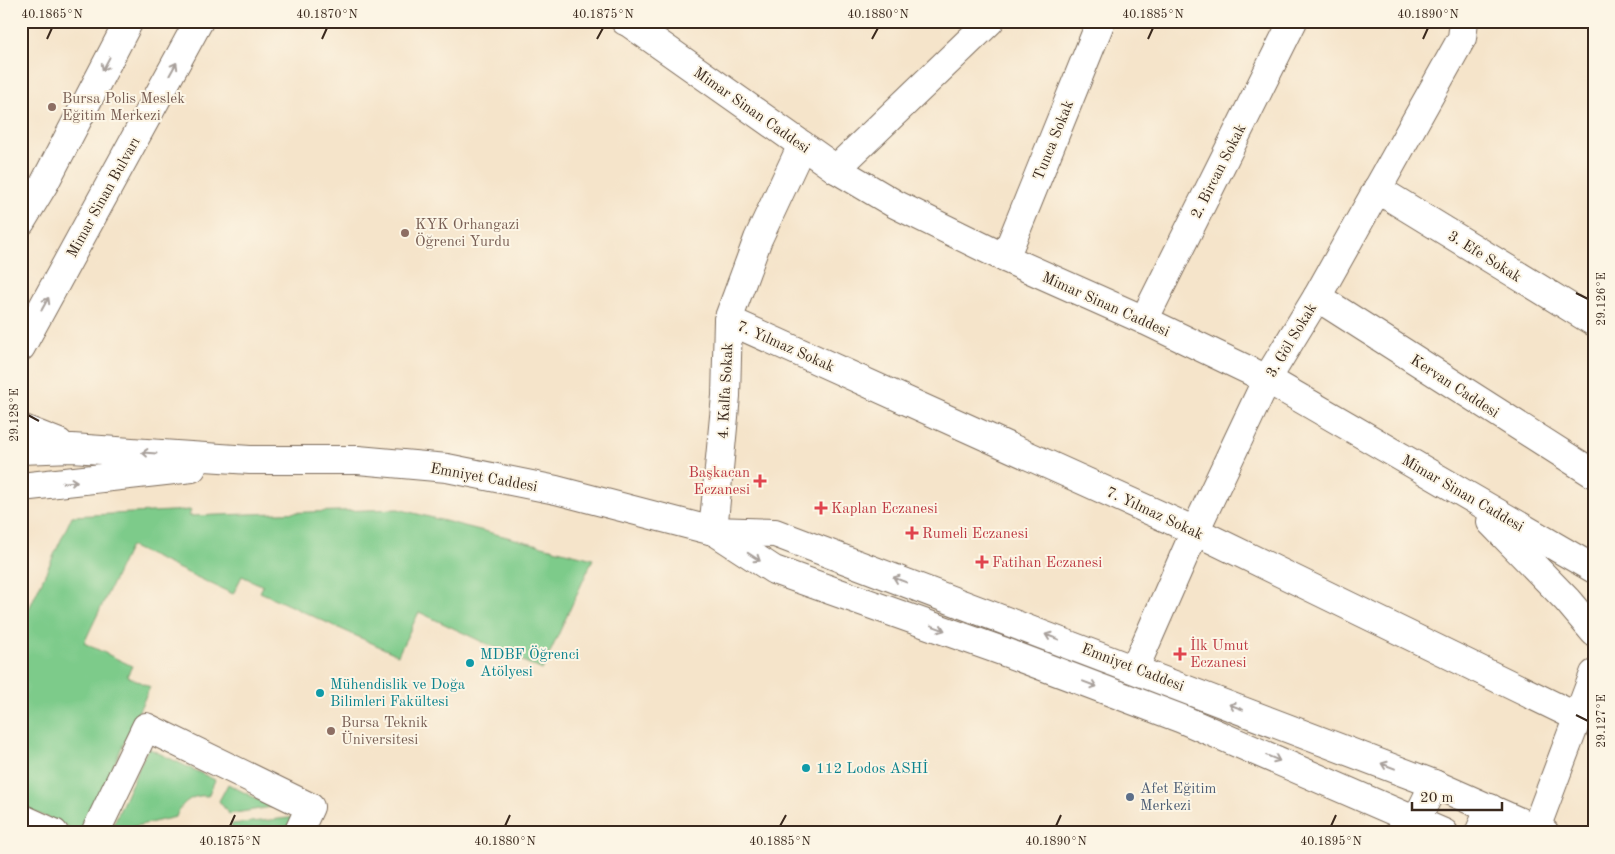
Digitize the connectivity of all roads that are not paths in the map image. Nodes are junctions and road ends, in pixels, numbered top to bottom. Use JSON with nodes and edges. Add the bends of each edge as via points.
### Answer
{"nodes":[{"id":1,"x":129,"y":21,"type":"edge"},
{"id":2,"x":199,"y":21,"type":"edge"},
{"id":3,"x":1101,"y":21,"type":"edge"},
{"id":4,"x":1293,"y":21,"type":"edge"},
{"id":5,"x":1464,"y":21,"type":"edge"},
{"id":6,"x":627,"y":22,"type":"edge"},
{"id":7,"x":985,"y":23,"type":"edge"},
{"id":8,"x":802,"y":145,"type":"junction"},
{"id":9,"x":836,"y":169,"type":"junction"},
{"id":10,"x":1377,"y":189,"type":"junction"},
{"id":11,"x":21,"y":222,"type":"edge"},
{"id":12,"x":1005,"y":258,"type":"junction"},
{"id":13,"x":1317,"y":297,"type":"junction"},
{"id":14,"x":728,"y":320,"type":"junction"},
{"id":15,"x":1144,"y":320,"type":"junction"},
{"id":16,"x":1594,"y":322,"type":"edge"},
{"id":17,"x":21,"y":346,"type":"edge"},
{"id":18,"x":1267,"y":379,"type":"junction"},
{"id":19,"x":21,"y":428,"type":"edge"},
{"id":20,"x":72,"y":448,"type":"junction"},
{"id":21,"x":21,"y":450,"type":"edge"},
{"id":22,"x":250,"y":460,"type":"junction"},
{"id":23,"x":1594,"y":474,"type":"edge"},
{"id":24,"x":1448,"y":484,"type":"junction"},
{"id":25,"x":21,"y":487,"type":"edge"},
{"id":26,"x":713,"y":531,"type":"junction"},
{"id":27,"x":1196,"y":531,"type":"junction"},
{"id":28,"x":1594,"y":570,"type":"edge"},
{"id":29,"x":1594,"y":632,"type":"edge"},
{"id":30,"x":1135,"y":668,"type":"junction"},
{"id":31,"x":1594,"y":674,"type":"edge"},
{"id":32,"x":1585,"y":714,"type":"edge"},
{"id":33,"x":1434,"y":784,"type":"junction"},
{"id":34,"x":1490,"y":808,"type":"junction"},
{"id":35,"x":21,"y":818,"type":"edge"},
{"id":36,"x":1413,"y":827,"type":"edge"},
{"id":37,"x":1541,"y":830,"type":"edge"},
{"id":38,"x":99,"y":832,"type":"edge"},
{"id":39,"x":54,"y":833,"type":"edge"},
{"id":40,"x":298,"y":833,"type":"edge"},
{"id":41,"x":1444,"y":833,"type":"edge"},
{"id":42,"x":1479,"y":833,"type":"edge"}],
"edges":[{"from":1,"to":11,"type":"street","one_way":true},
{"from":17,"to":2,"type":"street","name":"Mimar Sinan Bulvarı","one_way":true},
{"from":3,"to":12,"type":"street","name":"Tunca Sokak"},
{"from":4,"to":15,"type":"street","name":"2. Bircan Sokak"},
{"from":5,"to":10,"type":"street","name":"3. Göl Sokak","via":[[1462,38]]},
{"from":6,"to":8,"type":"street","name":"Mimar Sinan Caddesi"},
{"from":7,"to":9,"type":"street"},
{"from":8,"to":9,"type":"street","name":"Mimar Sinan Caddesi"},
{"from":8,"to":14,"type":"street","name":"4. Kalfa Sokak","via":[[758,239]]},
{"from":9,"to":12,"type":"street","name":"Mimar Sinan Caddesi","via":[[895,204]]},
{"from":10,"to":13,"type":"street","name":"3. Göl Sokak"},
{"from":10,"to":16,"type":"street","name":"3. Efe Sokak"},
{"from":12,"to":15,"type":"street","name":"Mimar Sinan Caddesi"},
{"from":13,"to":18,"type":"street","name":"3. Göl Sokak"},
{"from":13,"to":23,"type":"street","name":"Kervan Caddesi"},
{"from":14,"to":26,"type":"street","name":"4. Kalfa Sokak","via":[[726,396]]},
{"from":14,"to":27,"type":"street","name":"7. Yılmaz Sokak"},
{"from":15,"to":18,"type":"street","name":"Mimar Sinan Caddesi"},
{"from":18,"to":24,"type":"street","name":"Mimar Sinan Caddesi"},
{"from":18,"to":27,"type":"street","name":"3. Göl Sokak"},
{"from":19,"to":20,"type":"street"},
{"from":20,"to":21,"type":"street"},
{"from":22,"to":20,"type":"street","one_way":true},
{"from":25,"to":22,"type":"street","one_way":true},
{"from":22,"to":26,"type":"street","name":"Emniyet Caddesi","via":[[358,460],[447,468],[556,490]]},
{"from":24,"to":28,"type":"street","name":"Mimar Sinan Caddesi"},
{"from":24,"to":29,"type":"street","via":[[1501,531]]},
{"from":30,"to":26,"type":"street","name":"Emniyet Caddesi","one_way":true,"via":[[775,533]]},
{"from":26,"to":36,"type":"street","name":"Emniyet Caddesi","one_way":true,"via":[[774,570],[1182,719]]},
{"from":27,"to":30,"type":"street","name":"3. Göl Sokak"},
{"from":27,"to":32,"type":"street","name":"7. Yılmaz Sokak"},
{"from":33,"to":30,"type":"street","name":"Emniyet Caddesi","one_way":true},
{"from":31,"to":32,"type":"street"},
{"from":32,"to":37,"type":"street"},
{"from":33,"to":34,"type":"street","name":"Emniyet Caddesi"},
{"from":33,"to":36,"type":"street"},
{"from":34,"to":37,"type":"street","name":"Emniyet Caddesi"},
{"from":34,"to":42,"type":"street"},
{"from":35,"to":39,"type":"street"},
{"from":36,"to":41,"type":"street","name":"Emniyet Caddesi"},
{"from":38,"to":40,"type":"street","via":[[146,727],[310,808]]}]}
